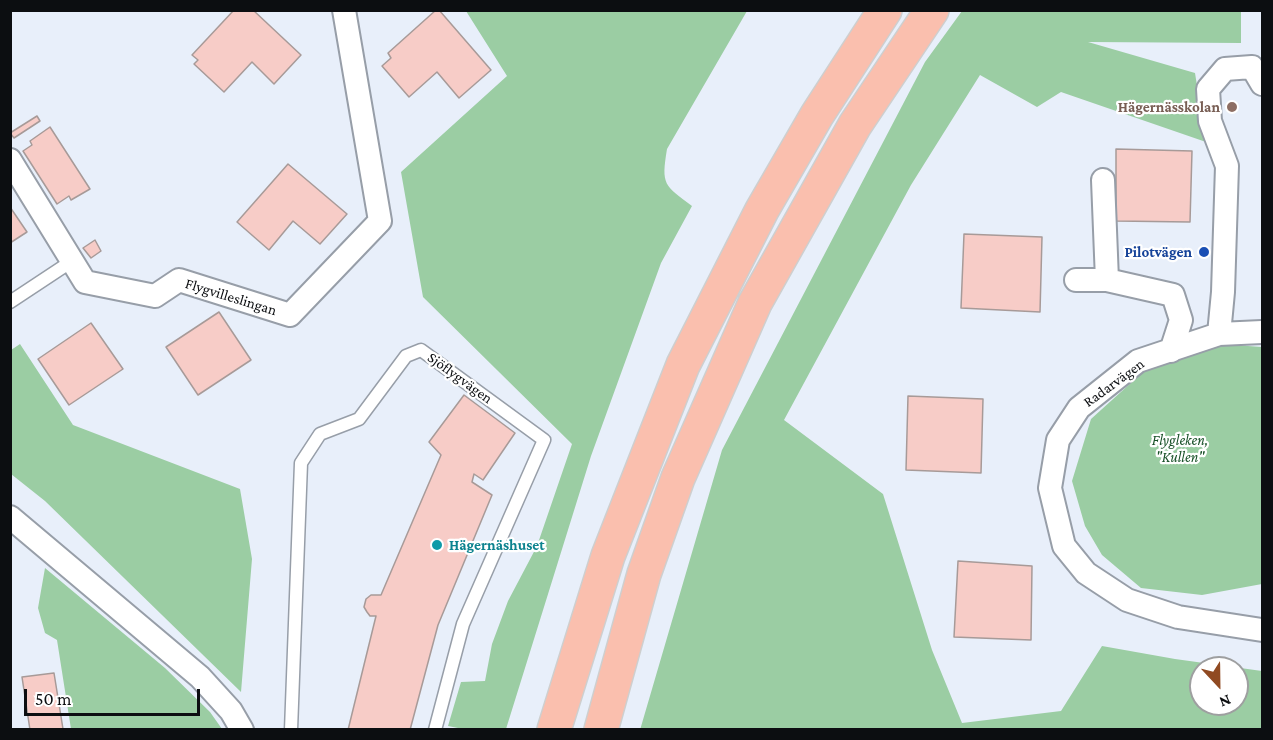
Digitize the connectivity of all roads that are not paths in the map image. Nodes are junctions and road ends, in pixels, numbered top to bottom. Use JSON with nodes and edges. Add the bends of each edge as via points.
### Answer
{"nodes":[{"id":1,"x":344,"y":10,"type":"edge"},
{"id":2,"x":885,"y":10,"type":"edge"},
{"id":3,"x":932,"y":10,"type":"edge"},
{"id":4,"x":1263,"y":84,"type":"edge"},
{"id":5,"x":10,"y":160,"type":"edge"},
{"id":6,"x":1103,"y":180,"type":"dead end"},
{"id":7,"x":72,"y":261,"type":"junction"},
{"id":8,"x":1076,"y":280,"type":"dead end"},
{"id":9,"x":1107,"y":280,"type":"junction"},
{"id":10,"x":10,"y":302,"type":"edge"},
{"id":11,"x":1263,"y":332,"type":"edge"},
{"id":12,"x":1219,"y":334,"type":"junction"},
{"id":13,"x":1171,"y":351,"type":"junction"},
{"id":14,"x":10,"y":517,"type":"edge"},
{"id":15,"x":1263,"y":630,"type":"edge"},
{"id":16,"x":242,"y":729,"type":"edge"},
{"id":17,"x":291,"y":729,"type":"edge"},
{"id":18,"x":435,"y":729,"type":"edge"},
{"id":19,"x":554,"y":729,"type":"edge"},
{"id":20,"x":601,"y":729,"type":"edge"}],
"edges":[{"from":1,"to":7,"type":"street","name":"Flygvilleslingan","via":[[380,221],[290,315],[179,280],[155,296],[85,282]]},
{"from":2,"to":19,"type":"highway","via":[[762,210],[683,365],[608,556]]},
{"from":3,"to":20,"type":"highway","via":[[855,125],[755,303],[678,478],[644,574]]},
{"from":4,"to":12,"type":"street","via":[[1252,67],[1225,69],[1208,89],[1210,120],[1227,166]]},
{"from":5,"to":7,"type":"street","name":"Flygvilleslingan"},
{"from":6,"to":9,"type":"street"},
{"from":7,"to":10,"type":"lane"},
{"from":8,"to":9,"type":"street"},
{"from":9,"to":13,"type":"street","via":[[1173,295],[1181,320]]},
{"from":11,"to":12,"type":"street","name":"Radarvägen"},
{"from":12,"to":13,"type":"street","name":"Radarvägen"},
{"from":13,"to":15,"type":"street","name":"Radarvägen","via":[[1138,362],[1079,408],[1058,440],[1050,488],[1064,546],[1086,573],[1127,600],[1178,617]]},
{"from":14,"to":16,"type":"street","via":[[200,677]]},
{"from":17,"to":18,"type":"lane","name":"Sjöflygvägen","via":[[301,463],[320,434],[359,419],[406,356],[421,350],[544,440],[463,624]]}]}
